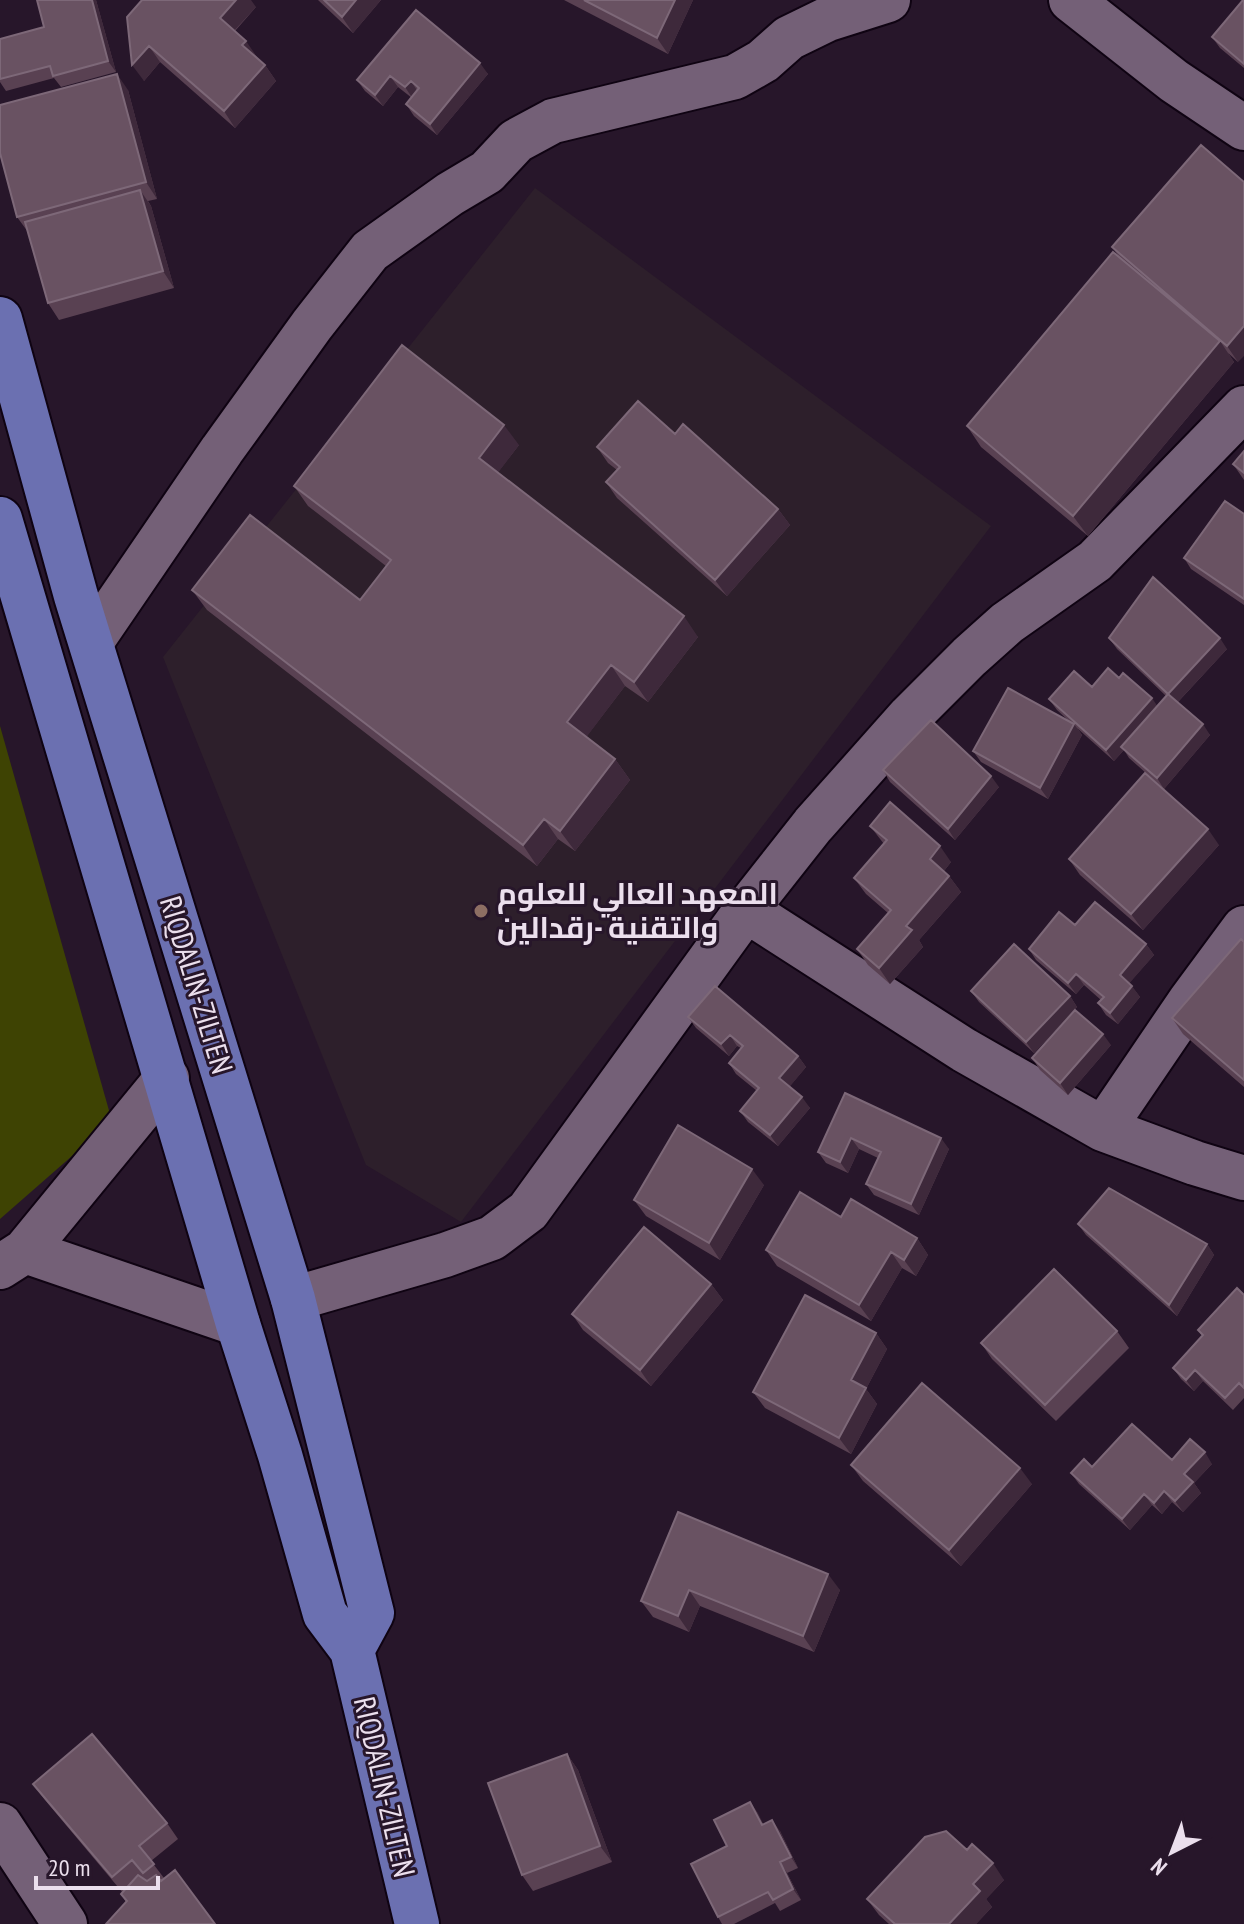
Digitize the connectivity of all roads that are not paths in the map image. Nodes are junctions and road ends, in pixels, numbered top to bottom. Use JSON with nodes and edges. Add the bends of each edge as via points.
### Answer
{"nodes":[{"id":1,"x":888,"y":0,"type":"edge"},
{"id":2,"x":1071,"y":0,"type":"edge"},
{"id":3,"x":1244,"y":128,"type":"edge"},
{"id":4,"x":0,"y":319,"type":"edge"},
{"id":5,"x":1244,"y":408,"type":"edge"},
{"id":6,"x":0,"y":519,"type":"edge"},
{"id":7,"x":91,"y":642,"type":"junction"},
{"id":8,"x":746,"y":910,"type":"junction"},
{"id":9,"x":1244,"y":928,"type":"edge"},
{"id":10,"x":167,"y":1078,"type":"junction"},
{"id":11,"x":1103,"y":1129,"type":"junction"},
{"id":12,"x":1244,"y":1178,"type":"edge"},
{"id":13,"x":12,"y":1259,"type":"edge"},
{"id":14,"x":293,"y":1299,"type":"junction"},
{"id":15,"x":238,"y":1324,"type":"junction"},
{"id":16,"x":352,"y":1650,"type":"junction"},
{"id":17,"x":0,"y":1825,"type":"edge"},
{"id":18,"x":65,"y":1924,"type":"edge"},
{"id":19,"x":417,"y":1924,"type":"edge"}],
"edges":[{"from":1,"to":7,"type":"street","via":[[789,38],[735,77],[553,121],[516,141],[487,172],[370,251],[231,437]]},
{"from":2,"to":3,"type":"street"},
{"from":4,"to":7,"type":"main road","name":"RIQDALIN-ZILTEN"},
{"from":5,"to":8,"type":"street","via":[[1095,561],[1007,623],[910,716]]},
{"from":6,"to":10,"type":"main road","name":"RIQDALIN-ZILTEN"},
{"from":7,"to":14,"type":"main road","name":"RIQDALIN-ZILTEN"},
{"from":8,"to":11,"type":"street","via":[[964,1050]]},
{"from":8,"to":14,"type":"street","via":[[528,1211],[492,1238]]},
{"from":9,"to":11,"type":"street"},
{"from":10,"to":13,"type":"street"},
{"from":10,"to":15,"type":"main road","name":"RIQDALIN-ZILTEN"},
{"from":11,"to":12,"type":"street"},
{"from":13,"to":15,"type":"street"},
{"from":14,"to":16,"type":"main road","name":"RIQDALIN-ZILTEN","via":[[372,1613]]},
{"from":15,"to":16,"type":"main road","name":"RIQDALIN-ZILTEN","via":[[325,1614]]},
{"from":16,"to":19,"type":"main road","name":"RIQDALIN-ZILTEN"},
{"from":17,"to":18,"type":"street"}]}
